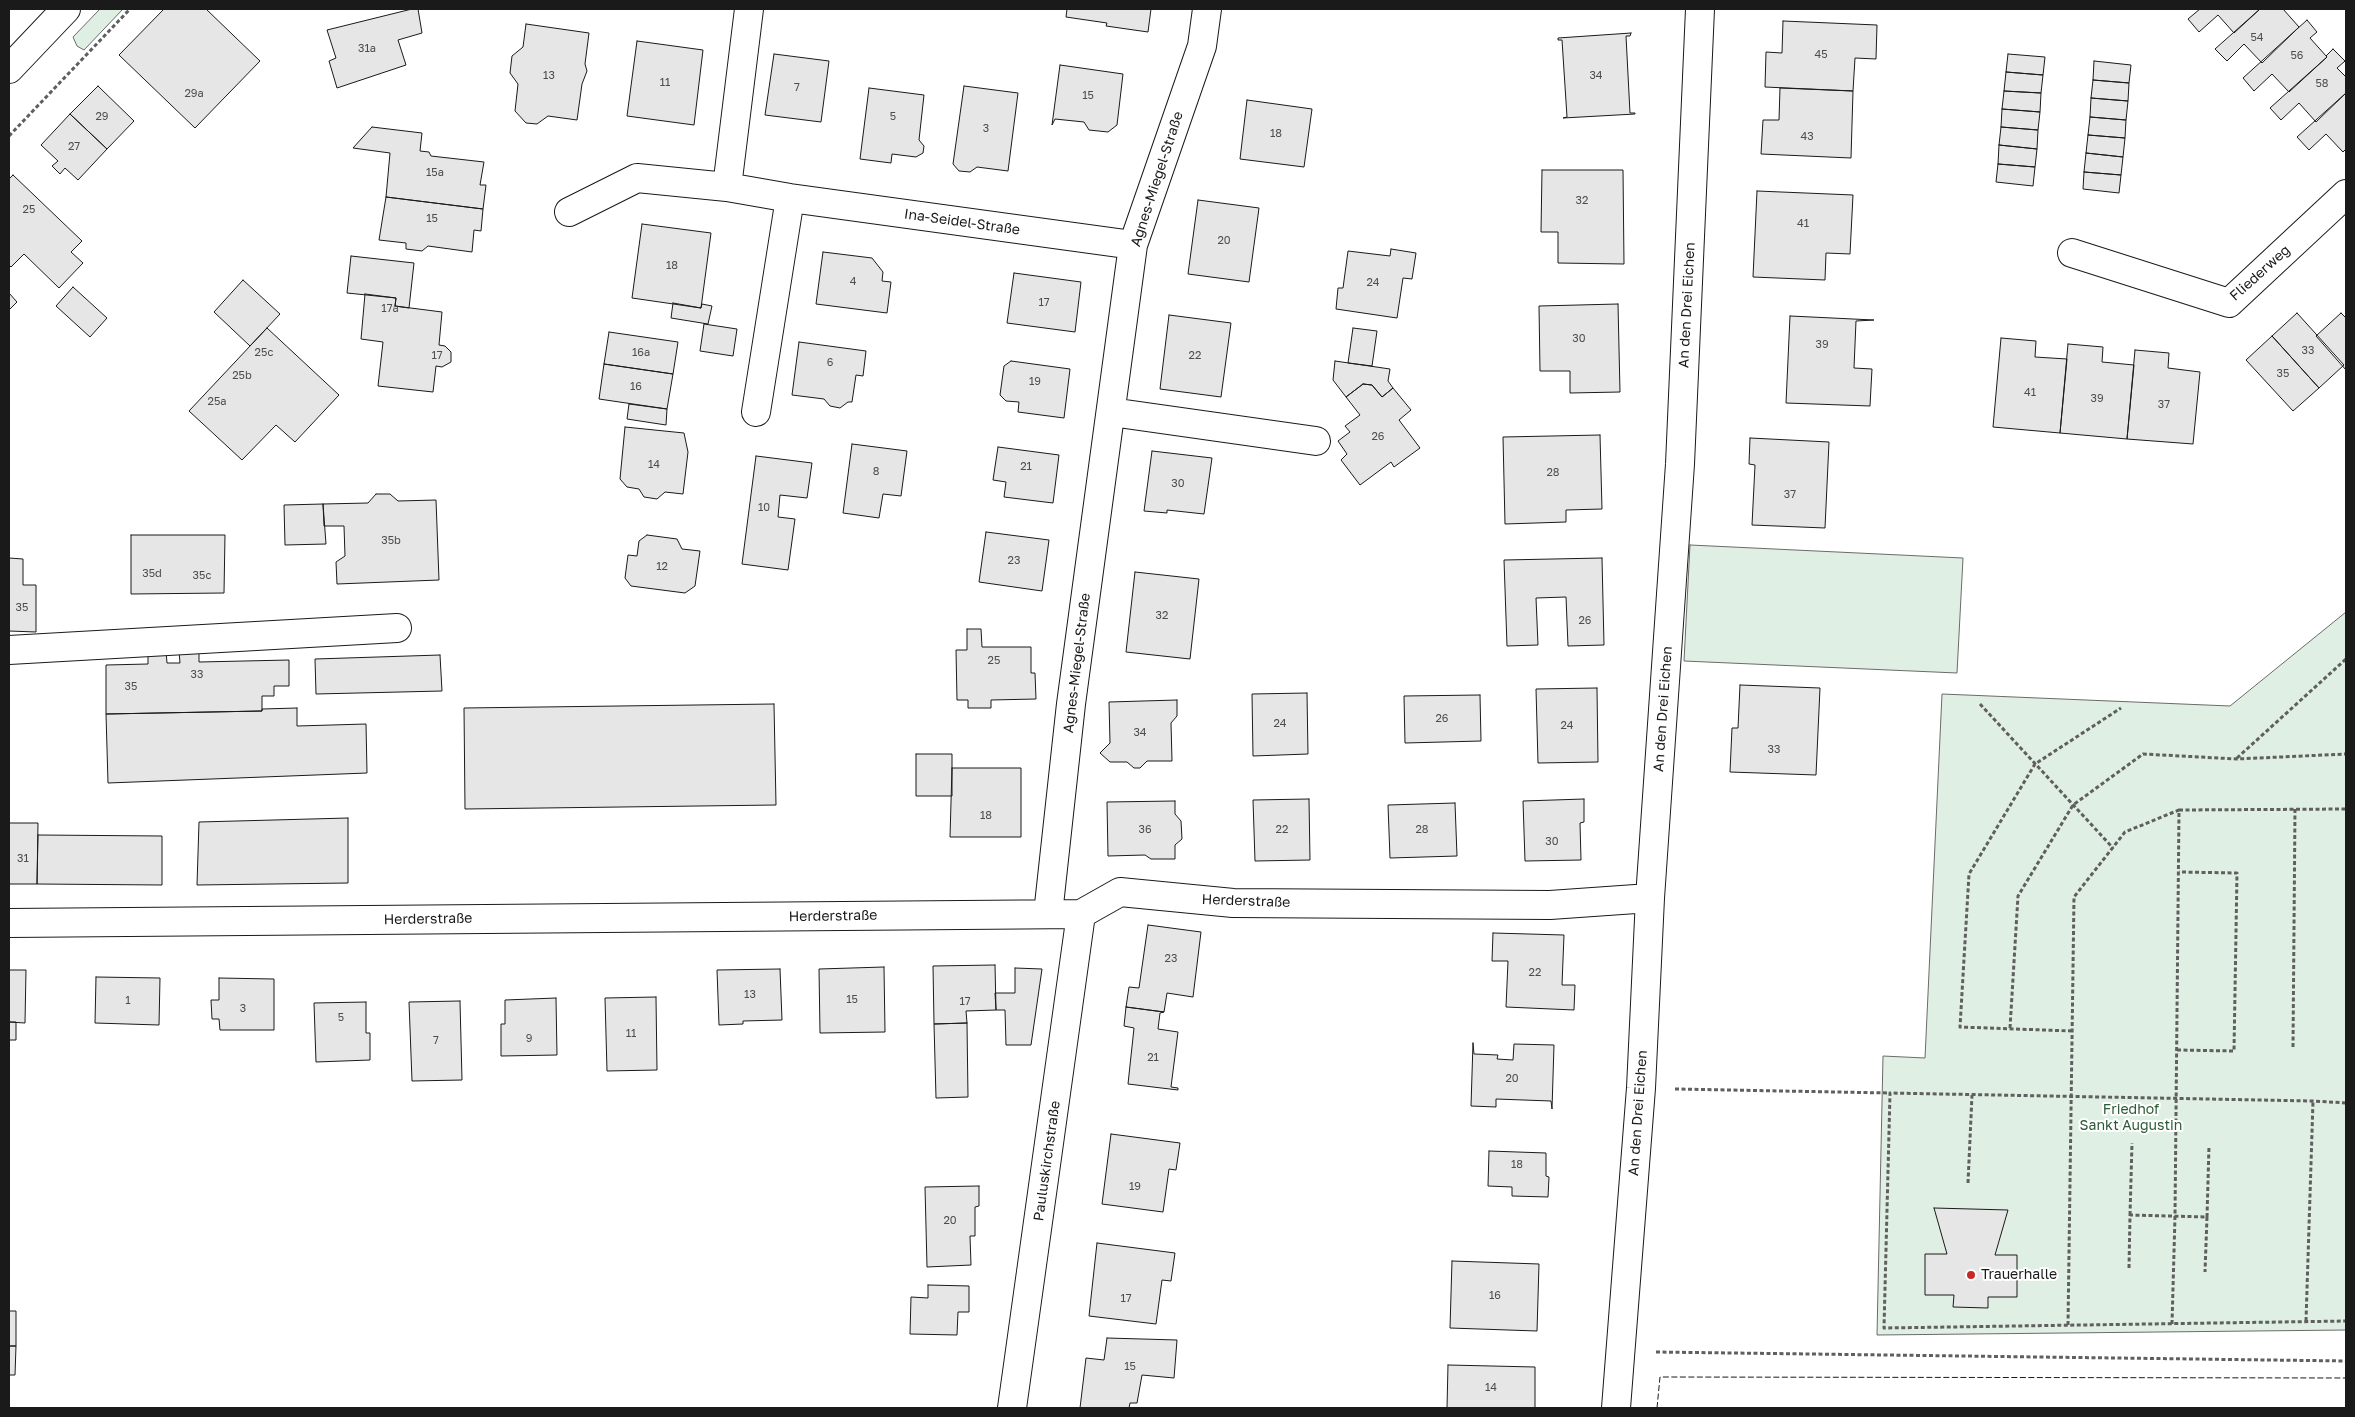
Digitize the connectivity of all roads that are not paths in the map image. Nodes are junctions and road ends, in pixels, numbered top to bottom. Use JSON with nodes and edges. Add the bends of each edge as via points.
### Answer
{"nodes":[{"id":1,"x":66,"y":9,"type":"edge"},
{"id":2,"x":749,"y":9,"type":"edge"},
{"id":3,"x":1207,"y":9,"type":"edge"},
{"id":4,"x":1700,"y":9,"type":"edge"},
{"id":5,"x":9,"y":69,"type":"edge"},
{"id":6,"x":727,"y":186,"type":"junction"},
{"id":7,"x":2346,"y":194,"type":"edge"},
{"id":8,"x":790,"y":198,"type":"junction"},
{"id":9,"x":569,"y":212,"type":"dead end"},
{"id":10,"x":1133,"y":245,"type":"junction"},
{"id":11,"x":2072,"y":253,"type":"dead end"},
{"id":12,"x":756,"y":412,"type":"dead end"},
{"id":13,"x":1111,"y":412,"type":"junction"},
{"id":14,"x":1316,"y":441,"type":"dead end"},
{"id":15,"x":397,"y":628,"type":"dead end"},
{"id":16,"x":9,"y":650,"type":"edge"},
{"id":17,"x":1650,"y":898,"type":"junction"},
{"id":18,"x":1048,"y":914,"type":"junction"},
{"id":19,"x":1081,"y":914,"type":"junction"},
{"id":20,"x":9,"y":923,"type":"edge"},
{"id":21,"x":1012,"y":1408,"type":"edge"},
{"id":22,"x":1616,"y":1408,"type":"edge"}],
"edges":[{"from":1,"to":5,"type":"street"},
{"from":2,"to":6,"type":"street"},
{"from":3,"to":10,"type":"street","name":"Agnes-Miegel-Straße","via":[[1202,46]]},
{"from":4,"to":17,"type":"street","name":"An den Drei Eichen","via":[[1680,464]]},
{"from":6,"to":8,"type":"street","name":"Ina-Seidel-Straße"},
{"from":6,"to":9,"type":"street","name":"Ina-Seidel-Straße","via":[[638,178]]},
{"from":7,"to":11,"type":"street","name":"Fliederweg","via":[[2229,303]]},
{"from":8,"to":10,"type":"street","name":"Ina-Seidel-Straße"},
{"from":8,"to":12,"type":"street"},
{"from":10,"to":13,"type":"street","name":"Agnes-Miegel-Straße"},
{"from":13,"to":14,"type":"street"},
{"from":13,"to":18,"type":"street","name":"Agnes-Miegel-Straße","via":[[1071,704]]},
{"from":15,"to":16,"type":"street"},
{"from":17,"to":19,"type":"street","name":"Herderstraße","via":[[1550,905],[1243,903],[1120,892]]},
{"from":17,"to":22,"type":"street","name":"An den Drei Eichen","via":[[1641,1088]]},
{"from":18,"to":19,"type":"street","name":"Herderstraße"},
{"from":18,"to":20,"type":"street","name":"Herderstraße"},
{"from":19,"to":21,"type":"street","name":"Pauluskirchstraße"}]}
